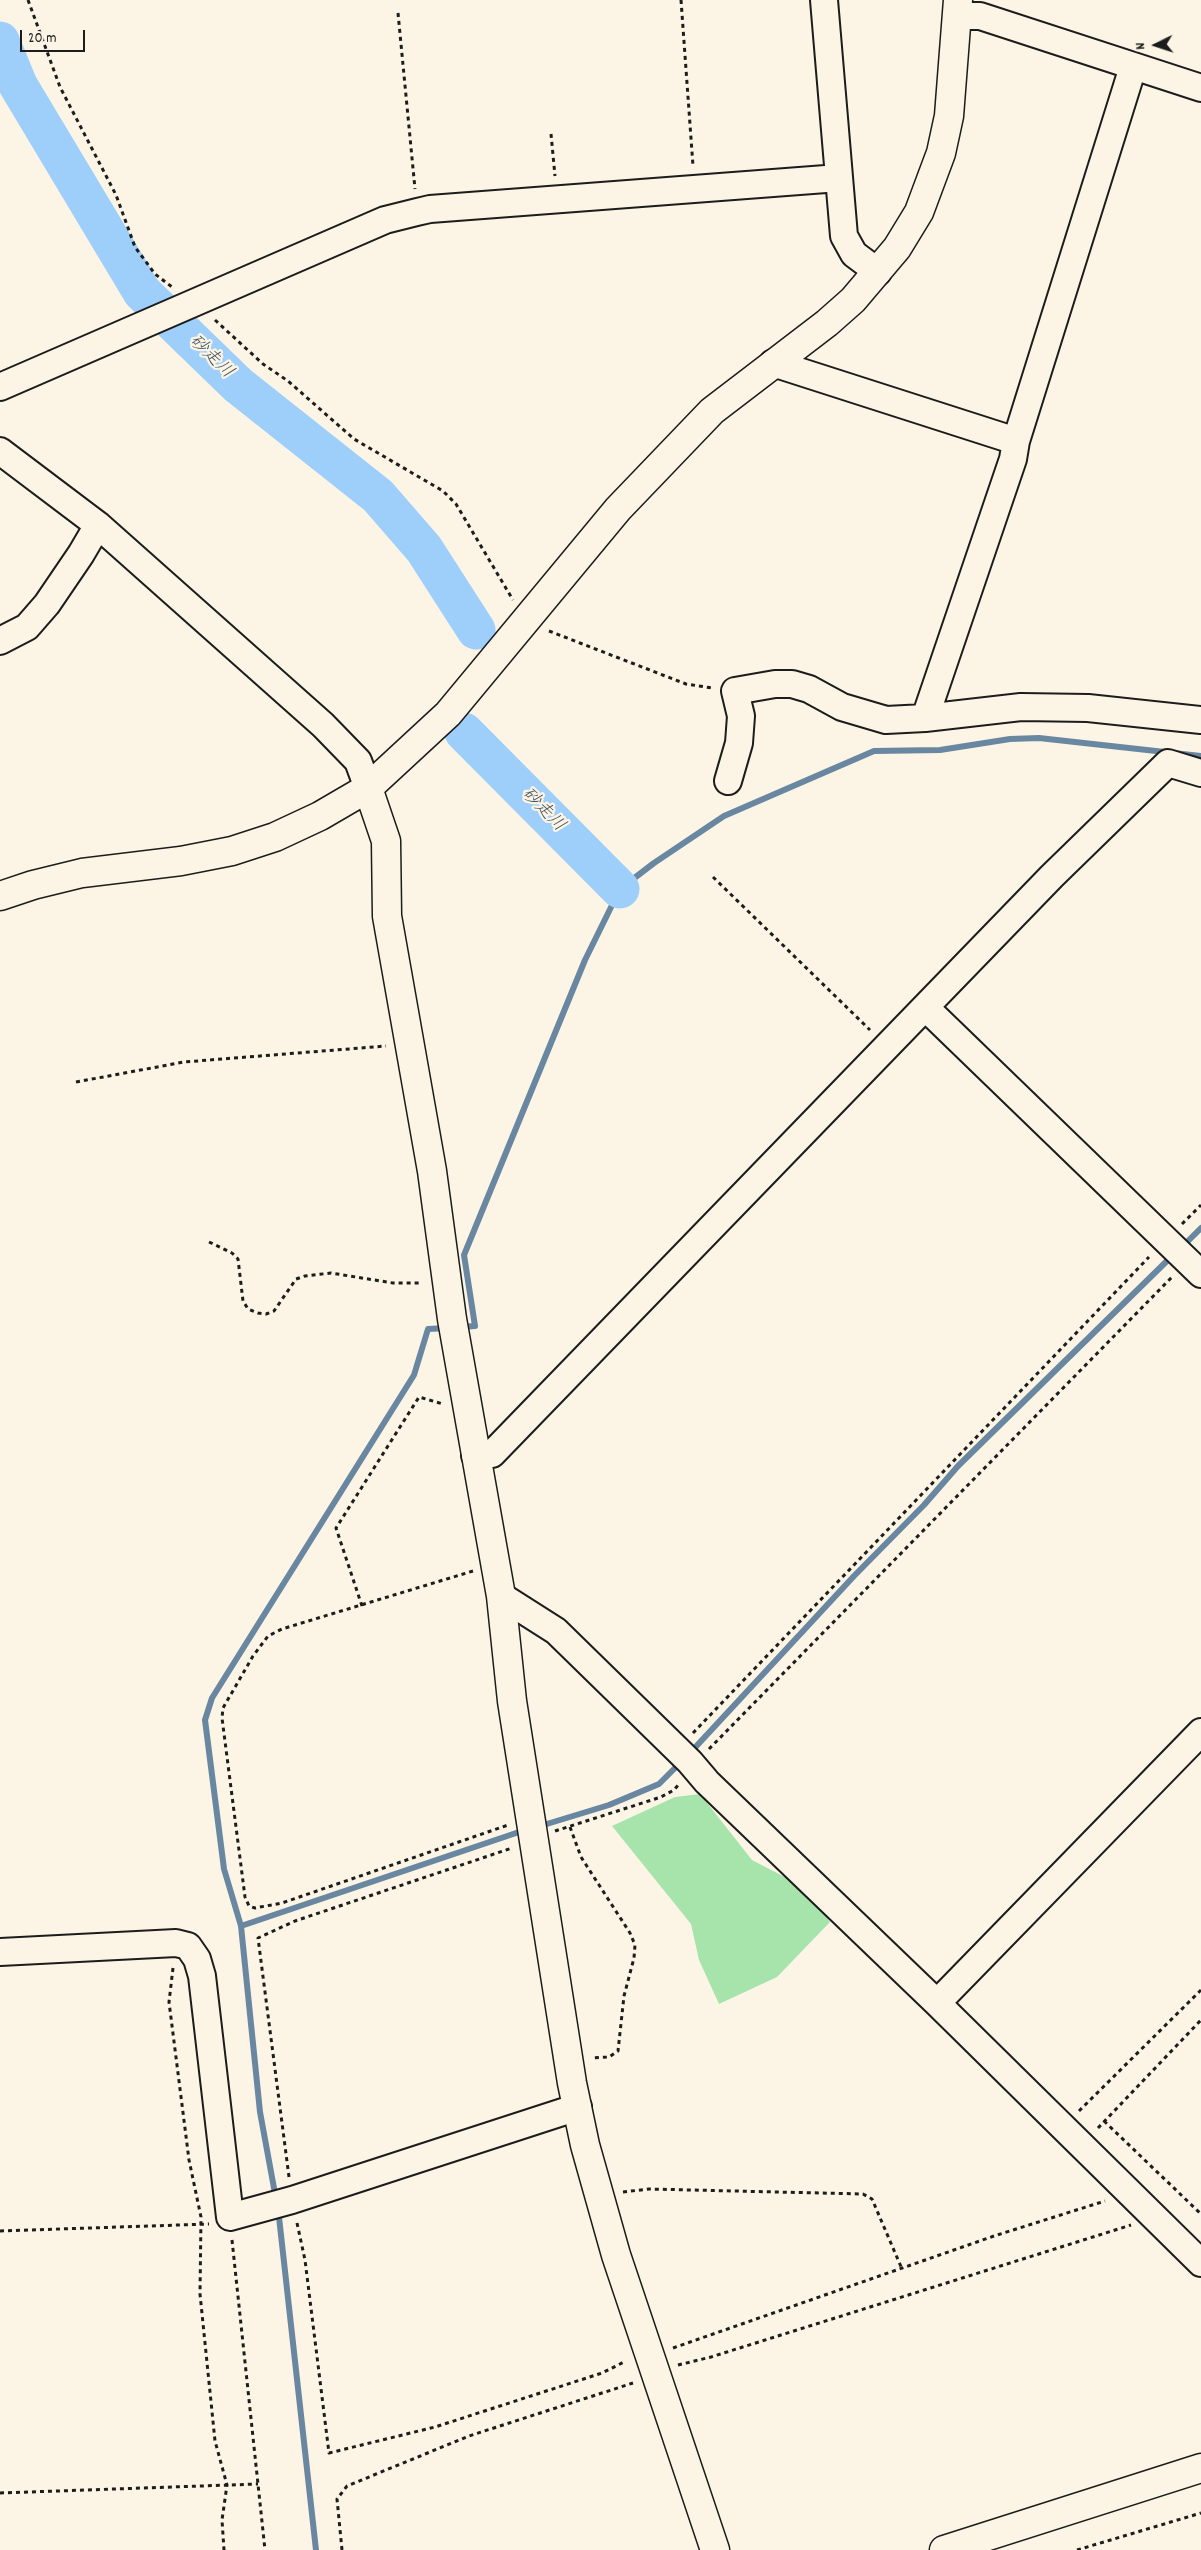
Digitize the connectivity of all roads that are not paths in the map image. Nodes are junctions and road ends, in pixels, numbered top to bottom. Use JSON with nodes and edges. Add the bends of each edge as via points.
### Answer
{"nodes":[{"id":1,"x":824,"y":0,"type":"edge"},
{"id":2,"x":958,"y":8,"type":"edge"},
{"id":3,"x":1133,"y":67,"type":"junction"},
{"id":4,"x":1201,"y":88,"type":"edge"},
{"id":5,"x":838,"y":178,"type":"junction"},
{"id":6,"x":878,"y":272,"type":"junction"},
{"id":7,"x":773,"y":363,"type":"junction"},
{"id":8,"x":0,"y":387,"type":"edge"},
{"id":9,"x":1016,"y":441,"type":"junction"},
{"id":10,"x":0,"y":451,"type":"edge"},
{"id":11,"x":98,"y":525,"type":"junction"},
{"id":12,"x":0,"y":641,"type":"edge"},
{"id":13,"x":925,"y":718,"type":"junction"},
{"id":14,"x":1201,"y":720,"type":"edge"},
{"id":15,"x":1201,"y":773,"type":"edge"},
{"id":16,"x":728,"y":781,"type":"dead end"},
{"id":17,"x":368,"y":788,"type":"junction"},
{"id":18,"x":2,"y":889,"type":"edge"},
{"id":19,"x":926,"y":1008,"type":"junction"},
{"id":20,"x":1181,"y":1255,"type":"edge"},
{"id":21,"x":475,"y":1455,"type":"junction"},
{"id":22,"x":501,"y":1596,"type":"junction"},
{"id":23,"x":1201,"y":1732,"type":"edge"},
{"id":24,"x":0,"y":1952,"type":"edge"},
{"id":25,"x":938,"y":2002,"type":"junction"},
{"id":26,"x":578,"y":2107,"type":"junction"},
{"id":27,"x":1201,"y":2262,"type":"edge"},
{"id":28,"x":1201,"y":2468,"type":"edge"},
{"id":29,"x":715,"y":2550,"type":"edge"},
{"id":30,"x":944,"y":2550,"type":"edge"}],
"edges":[{"from":1,"to":5,"type":"street"},
{"from":2,"to":3,"type":"street"},
{"from":2,"to":6,"type":"street","via":[[949,116],[938,163],[919,212],[898,248]]},
{"from":3,"to":4,"type":"street"},
{"from":3,"to":9,"type":"street"},
{"from":5,"to":6,"type":"street","via":[[846,241],[854,254]]},
{"from":5,"to":8,"type":"street","via":[[417,212],[385,220]]},
{"from":6,"to":7,"type":"street","via":[[827,323]]},
{"from":7,"to":9,"type":"street"},
{"from":7,"to":17,"type":"street","via":[[712,412],[618,508],[448,714]]},
{"from":9,"to":13,"type":"street"},
{"from":10,"to":11,"type":"street"},
{"from":11,"to":12,"type":"street","via":[[47,604],[27,627]]},
{"from":11,"to":17,"type":"street","via":[[324,725],[358,761]]},
{"from":13,"to":14,"type":"street","via":[[1021,706],[1088,708]]},
{"from":13,"to":16,"type":"street","via":[[886,720],[842,706],[809,688],[792,684],[735,691],[741,716],[739,743]]},
{"from":15,"to":19,"type":"street","via":[[1168,755]]},
{"from":17,"to":18,"type":"street","via":[[275,837],[232,851],[82,873]]},
{"from":17,"to":21,"type":"street","via":[[386,841],[387,916],[432,1171]]},
{"from":19,"to":20,"type":"street"},
{"from":19,"to":21,"type":"street","via":[[492,1454]]},
{"from":21,"to":22,"type":"street"},
{"from":22,"to":25,"type":"street","via":[[556,1631],[685,1757],[706,1782]]},
{"from":22,"to":26,"type":"street","via":[[512,1702]]},
{"from":23,"to":25,"type":"street"},
{"from":24,"to":26,"type":"street","via":[[176,1943],[188,1946],[198,1959],[202,1976],[230,2220]]},
{"from":25,"to":27,"type":"street"},
{"from":26,"to":29,"type":"street","via":[[585,2146],[629,2298]]},
{"from":28,"to":30,"type":"street"}]}
